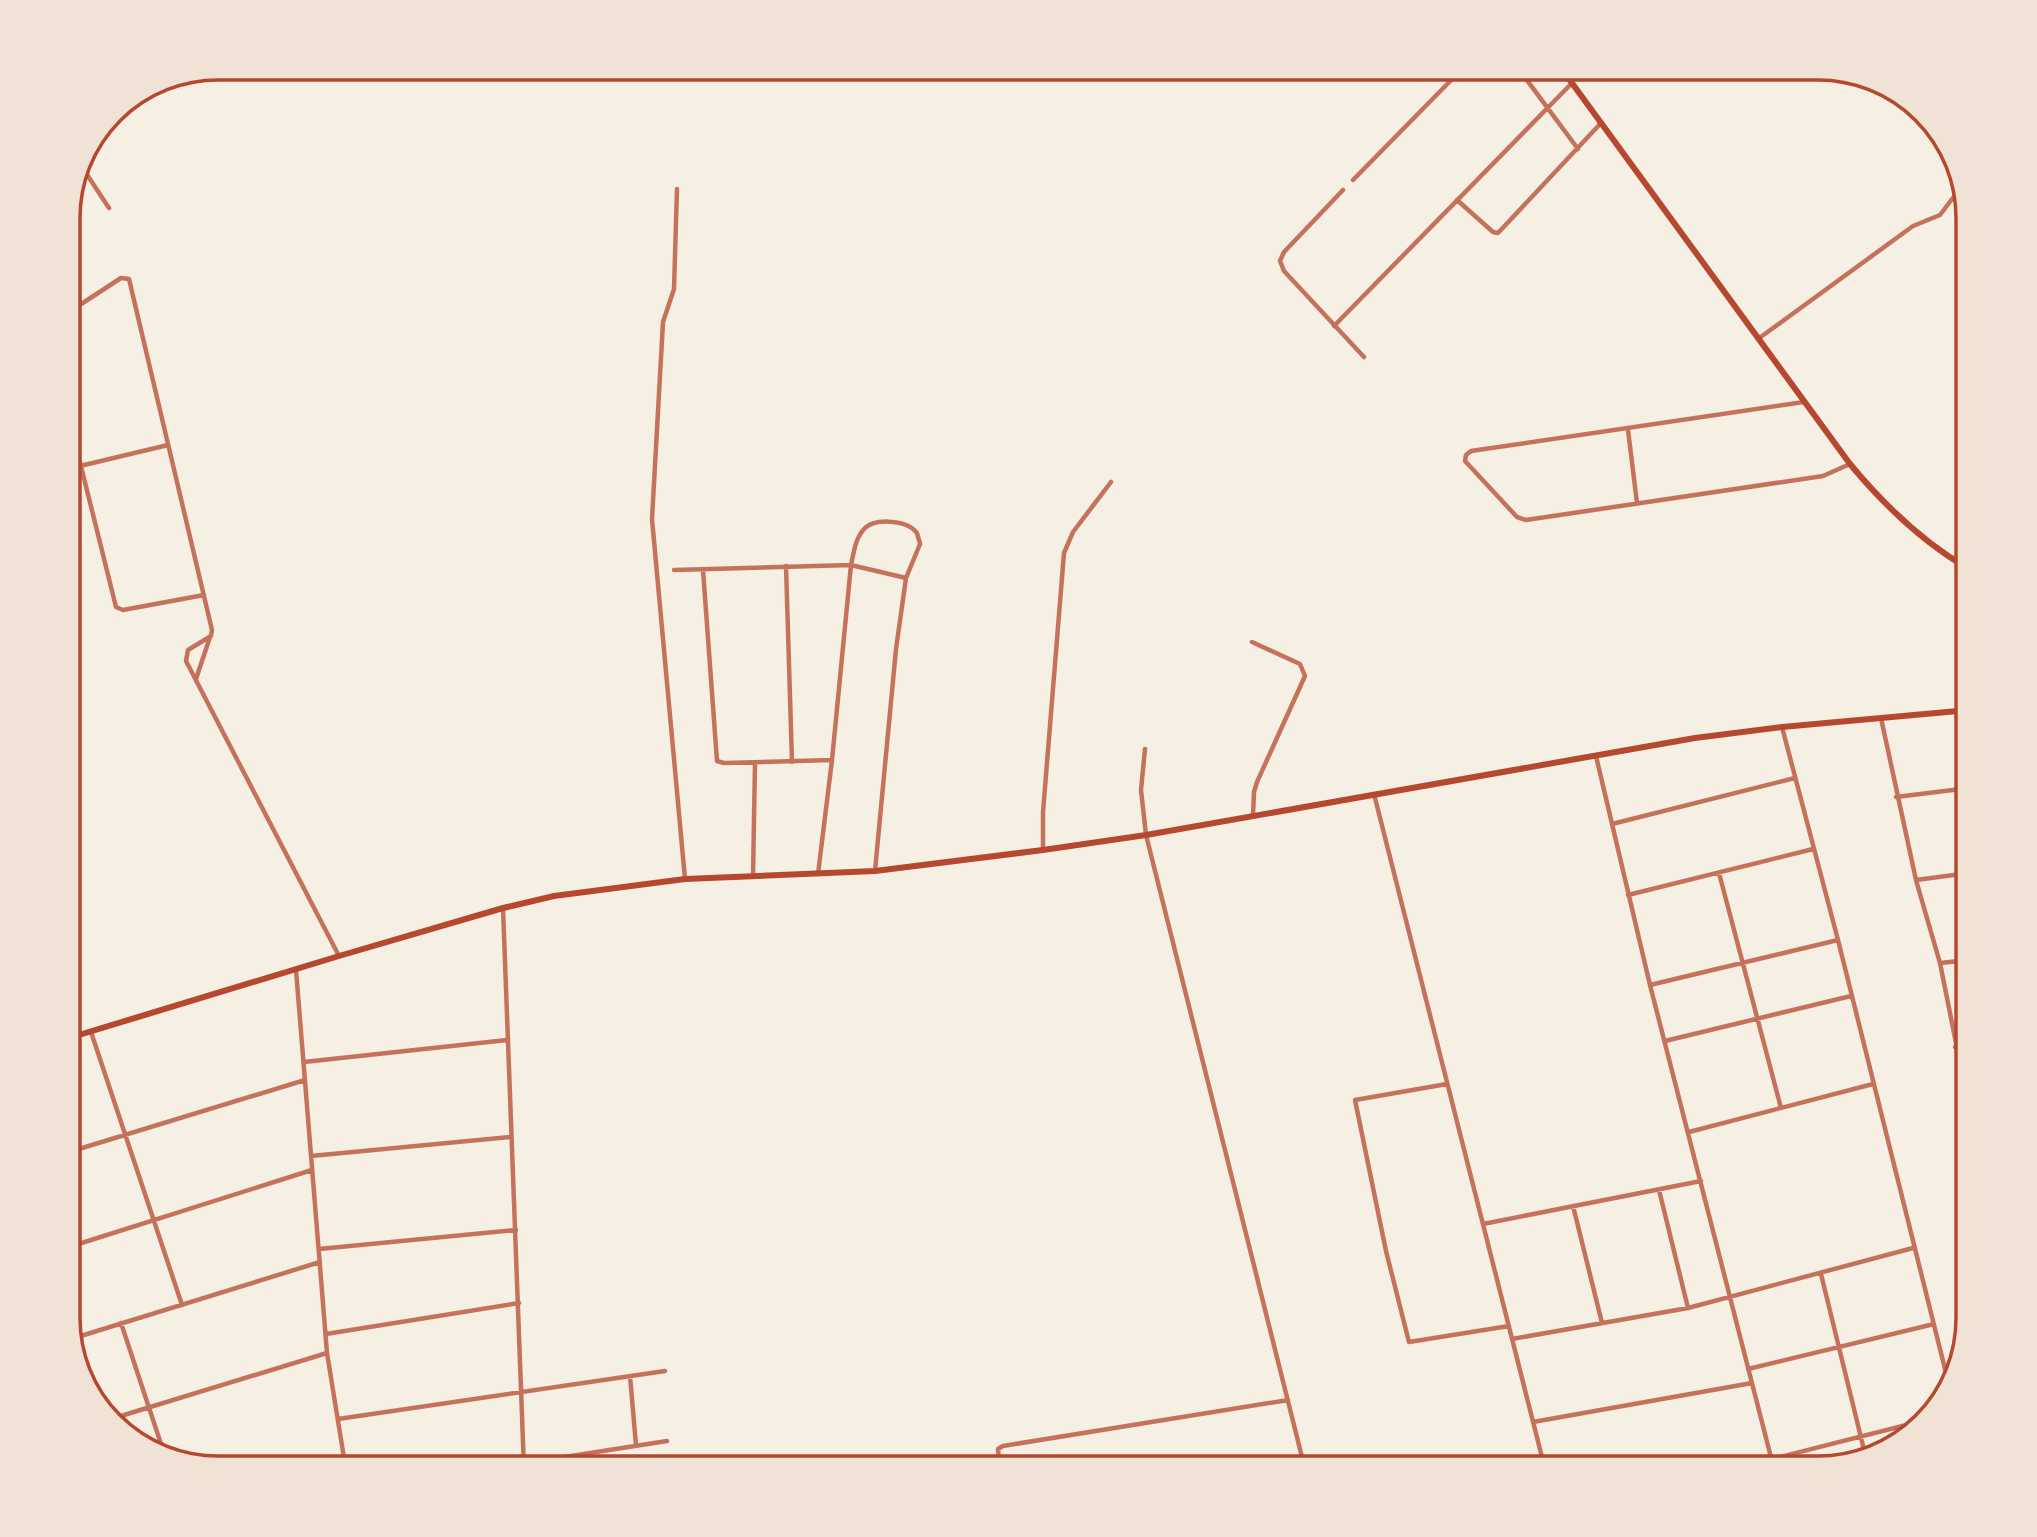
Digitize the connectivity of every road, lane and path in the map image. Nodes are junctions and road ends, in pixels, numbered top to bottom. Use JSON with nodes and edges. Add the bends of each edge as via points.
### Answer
{"nodes":[{"id":1,"x":1451,"y":80,"type":"edge"},
{"id":2,"x":1527,"y":80,"type":"edge"},
{"id":3,"x":1570,"y":80,"type":"edge"},
{"id":4,"x":1572,"y":83,"type":"junction"},
{"id":5,"x":1548,"y":108,"type":"junction"},
{"id":6,"x":1601,"y":123,"type":"junction"},
{"id":7,"x":1577,"y":149,"type":"junction"},
{"id":8,"x":87,"y":175,"type":"edge"},
{"id":9,"x":1353,"y":180,"type":"dead end"},
{"id":10,"x":677,"y":188,"type":"dead end"},
{"id":11,"x":1343,"y":190,"type":"dead end"},
{"id":12,"x":1955,"y":197,"type":"edge"},
{"id":13,"x":1457,"y":200,"type":"junction"},
{"id":14,"x":109,"y":208,"type":"dead end"},
{"id":15,"x":81,"y":304,"type":"edge"},
{"id":16,"x":1334,"y":326,"type":"junction"},
{"id":17,"x":1757,"y":340,"type":"junction"},
{"id":18,"x":1364,"y":357,"type":"dead end"},
{"id":19,"x":1804,"y":402,"type":"junction"},
{"id":20,"x":1628,"y":430,"type":"junction"},
{"id":21,"x":168,"y":445,"type":"junction"},
{"id":22,"x":1850,"y":464,"type":"junction"},
{"id":23,"x":81,"y":466,"type":"edge"},
{"id":24,"x":81,"y":470,"type":"edge"},
{"id":25,"x":1111,"y":482,"type":"dead end"},
{"id":26,"x":1637,"y":503,"type":"junction"},
{"id":27,"x":1956,"y":560,"type":"edge"},
{"id":28,"x":851,"y":565,"type":"junction"},
{"id":29,"x":786,"y":566,"type":"junction"},
{"id":30,"x":674,"y":570,"type":"dead end"},
{"id":31,"x":703,"y":570,"type":"junction"},
{"id":32,"x":906,"y":578,"type":"junction"},
{"id":33,"x":204,"y":595,"type":"junction"},
{"id":34,"x":211,"y":636,"type":"junction"},
{"id":35,"x":1252,"y":642,"type":"dead end"},
{"id":36,"x":196,"y":680,"type":"junction"},
{"id":37,"x":1956,"y":711,"type":"edge"},
{"id":38,"x":1881,"y":718,"type":"junction"},
{"id":39,"x":1782,"y":727,"type":"junction"},
{"id":40,"x":1145,"y":749,"type":"dead end"},
{"id":41,"x":1596,"y":756,"type":"junction"},
{"id":42,"x":832,"y":760,"type":"junction"},
{"id":43,"x":792,"y":762,"type":"junction"},
{"id":44,"x":755,"y":763,"type":"junction"},
{"id":45,"x":1794,"y":778,"type":"junction"},
{"id":46,"x":1956,"y":790,"type":"edge"},
{"id":47,"x":1374,"y":794,"type":"junction"},
{"id":48,"x":1896,"y":797,"type":"junction"},
{"id":49,"x":1253,"y":816,"type":"junction"},
{"id":50,"x":1612,"y":824,"type":"junction"},
{"id":51,"x":1146,"y":835,"type":"junction"},
{"id":52,"x":1813,"y":849,"type":"junction"},
{"id":53,"x":1043,"y":850,"type":"junction"},
{"id":54,"x":875,"y":871,"type":"junction"},
{"id":55,"x":1720,"y":873,"type":"junction"},
{"id":56,"x":818,"y":874,"type":"junction"},
{"id":57,"x":1956,"y":875,"type":"edge"},
{"id":58,"x":753,"y":876,"type":"junction"},
{"id":59,"x":685,"y":879,"type":"junction"},
{"id":60,"x":1916,"y":880,"type":"junction"},
{"id":61,"x":1629,"y":895,"type":"junction"},
{"id":62,"x":503,"y":908,"type":"junction"},
{"id":63,"x":1838,"y":940,"type":"junction"},
{"id":64,"x":339,"y":956,"type":"junction"},
{"id":65,"x":1956,"y":961,"type":"edge"},
{"id":66,"x":1742,"y":963,"type":"junction"},
{"id":67,"x":1940,"y":963,"type":"junction"},
{"id":68,"x":296,"y":970,"type":"junction"},
{"id":69,"x":1650,"y":985,"type":"junction"},
{"id":70,"x":1851,"y":996,"type":"junction"},
{"id":71,"x":1757,"y":1019,"type":"junction"},
{"id":72,"x":91,"y":1032,"type":"junction"},
{"id":73,"x":81,"y":1035,"type":"edge"},
{"id":74,"x":507,"y":1040,"type":"junction"},
{"id":75,"x":1665,"y":1041,"type":"junction"},
{"id":76,"x":1955,"y":1047,"type":"joint"},
{"id":77,"x":1956,"y":1051,"type":"edge"},
{"id":78,"x":304,"y":1062,"type":"junction"},
{"id":79,"x":305,"y":1080,"type":"junction"},
{"id":80,"x":1447,"y":1084,"type":"junction"},
{"id":81,"x":1873,"y":1084,"type":"junction"},
{"id":82,"x":1782,"y":1108,"type":"junction"},
{"id":83,"x":1689,"y":1132,"type":"junction"},
{"id":84,"x":125,"y":1135,"type":"junction"},
{"id":85,"x":512,"y":1137,"type":"junction"},
{"id":86,"x":81,"y":1148,"type":"edge"},
{"id":87,"x":311,"y":1156,"type":"junction"},
{"id":88,"x":312,"y":1170,"type":"junction"},
{"id":89,"x":1701,"y":1181,"type":"junction"},
{"id":90,"x":1659,"y":1190,"type":"junction"},
{"id":91,"x":1573,"y":1206,"type":"junction"},
{"id":92,"x":153,"y":1220,"type":"junction"},
{"id":93,"x":1483,"y":1224,"type":"junction"},
{"id":94,"x":516,"y":1230,"type":"junction"},
{"id":95,"x":81,"y":1243,"type":"edge"},
{"id":96,"x":1913,"y":1248,"type":"junction"},
{"id":97,"x":319,"y":1249,"type":"junction"},
{"id":98,"x":320,"y":1262,"type":"junction"},
{"id":99,"x":1821,"y":1273,"type":"junction"},
{"id":100,"x":1730,"y":1298,"type":"junction"},
{"id":101,"x":519,"y":1303,"type":"junction"},
{"id":102,"x":182,"y":1305,"type":"junction"},
{"id":103,"x":1688,"y":1308,"type":"junction"},
{"id":104,"x":1602,"y":1323,"type":"junction"},
{"id":105,"x":121,"y":1324,"type":"junction"},
{"id":106,"x":1934,"y":1324,"type":"junction"},
{"id":107,"x":1509,"y":1326,"type":"junction"},
{"id":108,"x":326,"y":1334,"type":"junction"},
{"id":109,"x":82,"y":1336,"type":"edge"},
{"id":110,"x":1512,"y":1339,"type":"junction"},
{"id":111,"x":1838,"y":1348,"type":"junction"},
{"id":112,"x":327,"y":1353,"type":"junction"},
{"id":113,"x":1748,"y":1369,"type":"junction"},
{"id":114,"x":664,"y":1371,"type":"dead end"},
{"id":115,"x":1946,"y":1371,"type":"edge"},
{"id":116,"x":630,"y":1376,"type":"junction"},
{"id":117,"x":1752,"y":1383,"type":"junction"},
{"id":118,"x":522,"y":1392,"type":"junction"},
{"id":119,"x":1288,"y":1401,"type":"junction"},
{"id":120,"x":149,"y":1408,"type":"junction"},
{"id":121,"x":121,"y":1416,"type":"edge"},
{"id":122,"x":338,"y":1419,"type":"junction"},
{"id":123,"x":1533,"y":1422,"type":"junction"},
{"id":124,"x":1906,"y":1425,"type":"edge"},
{"id":125,"x":1861,"y":1436,"type":"junction"},
{"id":126,"x":667,"y":1441,"type":"dead end"},
{"id":127,"x":161,"y":1444,"type":"edge"},
{"id":128,"x":636,"y":1445,"type":"junction"},
{"id":129,"x":1864,"y":1449,"type":"edge"},
{"id":130,"x":344,"y":1456,"type":"edge"},
{"id":131,"x":524,"y":1456,"type":"edge"},
{"id":132,"x":564,"y":1456,"type":"edge"},
{"id":133,"x":999,"y":1456,"type":"edge"},
{"id":134,"x":1302,"y":1456,"type":"edge"},
{"id":135,"x":1542,"y":1456,"type":"edge"},
{"id":136,"x":1771,"y":1456,"type":"edge"},
{"id":137,"x":1784,"y":1456,"type":"edge"}],
"edges":[{"from":1,"to":9,"type":"street"},
{"from":2,"to":5,"type":"street"},
{"from":3,"to":4,"type":"main road"},
{"from":4,"to":5,"type":"street"},
{"from":4,"to":6,"type":"main road"},
{"from":5,"to":7,"type":"street"},
{"from":5,"to":13,"type":"street"},
{"from":6,"to":7,"type":"street"},
{"from":6,"to":17,"type":"main road"},
{"from":7,"to":13,"type":"street","via":[[1498,233]]},
{"from":8,"to":14,"type":"street"},
{"from":10,"to":59,"type":"street","via":[[674,289],[663,317],[652,519]]},
{"from":11,"to":16,"type":"street","via":[[1280,261]]},
{"from":12,"to":17,"type":"street","via":[[1940,215],[1913,226]]},
{"from":13,"to":16,"type":"street"},
{"from":15,"to":21,"type":"street","via":[[121,278],[129,279]]},
{"from":16,"to":18,"type":"street"},
{"from":17,"to":19,"type":"main road"},
{"from":19,"to":20,"type":"street"},
{"from":19,"to":22,"type":"main road"},
{"from":20,"to":26,"type":"street"},
{"from":20,"to":26,"type":"street","via":[[1471,451],[1465,461],[1521,519]]},
{"from":21,"to":23,"type":"street"},
{"from":21,"to":33,"type":"street"},
{"from":22,"to":26,"type":"street","via":[[1823,476]]},
{"from":22,"to":27,"type":"main road","via":[[1912,529]]},
{"from":24,"to":33,"type":"street","via":[[116,607],[123,610]]},
{"from":25,"to":53,"type":"street","via":[[1063,553]]},
{"from":28,"to":29,"type":"street"},
{"from":28,"to":32,"type":"street"},
{"from":28,"to":32,"type":"street","via":[[858,537],[867,526],[880,522],[906,525],[917,534],[920,544]]},
{"from":28,"to":42,"type":"street"},
{"from":29,"to":31,"type":"street"},
{"from":29,"to":43,"type":"street"},
{"from":30,"to":31,"type":"street"},
{"from":31,"to":44,"type":"street","via":[[717,761]]},
{"from":32,"to":54,"type":"street"},
{"from":33,"to":34,"type":"street"},
{"from":34,"to":36,"type":"street"},
{"from":34,"to":36,"type":"street","via":[[186,653]]},
{"from":35,"to":49,"type":"street","via":[[1300,664],[1305,676],[1257,782]]},
{"from":36,"to":64,"type":"street"},
{"from":37,"to":38,"type":"main road"},
{"from":38,"to":39,"type":"main road"},
{"from":38,"to":48,"type":"street"},
{"from":39,"to":41,"type":"main road"},
{"from":39,"to":45,"type":"street"},
{"from":40,"to":51,"type":"street","via":[[1141,790]]},
{"from":41,"to":47,"type":"main road"},
{"from":41,"to":50,"type":"street"},
{"from":42,"to":43,"type":"street"},
{"from":42,"to":56,"type":"street"},
{"from":43,"to":44,"type":"street"},
{"from":44,"to":58,"type":"street"},
{"from":45,"to":50,"type":"street"},
{"from":45,"to":52,"type":"street"},
{"from":46,"to":48,"type":"street"},
{"from":47,"to":49,"type":"main road"},
{"from":47,"to":80,"type":"street"},
{"from":48,"to":60,"type":"street"},
{"from":49,"to":51,"type":"main road"},
{"from":50,"to":61,"type":"street"},
{"from":51,"to":53,"type":"main road"},
{"from":51,"to":119,"type":"street"},
{"from":52,"to":55,"type":"street"},
{"from":52,"to":63,"type":"street"},
{"from":53,"to":54,"type":"main road"},
{"from":54,"to":56,"type":"main road"},
{"from":55,"to":61,"type":"street"},
{"from":55,"to":66,"type":"street"},
{"from":56,"to":58,"type":"main road"},
{"from":57,"to":60,"type":"street"},
{"from":58,"to":59,"type":"main road"},
{"from":59,"to":62,"type":"main road"},
{"from":60,"to":67,"type":"street"},
{"from":61,"to":69,"type":"street"},
{"from":62,"to":64,"type":"main road"},
{"from":62,"to":74,"type":"street"},
{"from":63,"to":66,"type":"street"},
{"from":63,"to":70,"type":"street"},
{"from":64,"to":68,"type":"main road"},
{"from":65,"to":67,"type":"street"},
{"from":66,"to":69,"type":"street"},
{"from":66,"to":71,"type":"street"},
{"from":67,"to":76,"type":"street"},
{"from":68,"to":72,"type":"main road"},
{"from":68,"to":78,"type":"street"},
{"from":69,"to":75,"type":"street"},
{"from":70,"to":71,"type":"street"},
{"from":70,"to":81,"type":"street"},
{"from":71,"to":75,"type":"street"},
{"from":71,"to":82,"type":"street"},
{"from":72,"to":73,"type":"main road"},
{"from":72,"to":84,"type":"street"},
{"from":74,"to":78,"type":"street"},
{"from":74,"to":85,"type":"street"},
{"from":75,"to":83,"type":"street"},
{"from":76,"to":77,"type":"street"},
{"from":78,"to":79,"type":"street"},
{"from":79,"to":84,"type":"street"},
{"from":79,"to":87,"type":"street"},
{"from":80,"to":93,"type":"street"},
{"from":80,"to":107,"type":"street","via":[[1355,1100],[1409,1342]]},
{"from":81,"to":82,"type":"street"},
{"from":81,"to":96,"type":"street"},
{"from":82,"to":83,"type":"street"},
{"from":83,"to":89,"type":"street"},
{"from":84,"to":86,"type":"street"},
{"from":84,"to":92,"type":"street"},
{"from":85,"to":87,"type":"street"},
{"from":85,"to":94,"type":"street"},
{"from":87,"to":88,"type":"street"},
{"from":88,"to":92,"type":"street"},
{"from":88,"to":97,"type":"street"},
{"from":89,"to":90,"type":"street"},
{"from":89,"to":100,"type":"street"},
{"from":90,"to":91,"type":"street"},
{"from":90,"to":103,"type":"street"},
{"from":91,"to":93,"type":"street"},
{"from":91,"to":104,"type":"street"},
{"from":92,"to":95,"type":"street"},
{"from":92,"to":102,"type":"street"},
{"from":93,"to":107,"type":"street"},
{"from":94,"to":97,"type":"street"},
{"from":94,"to":101,"type":"street"},
{"from":96,"to":99,"type":"street"},
{"from":96,"to":106,"type":"street"},
{"from":97,"to":98,"type":"street"},
{"from":98,"to":102,"type":"street"},
{"from":98,"to":108,"type":"street"},
{"from":99,"to":100,"type":"street"},
{"from":99,"to":111,"type":"street"},
{"from":100,"to":103,"type":"street"},
{"from":100,"to":113,"type":"street"},
{"from":101,"to":108,"type":"street"},
{"from":101,"to":118,"type":"street"},
{"from":102,"to":105,"type":"street"},
{"from":103,"to":104,"type":"street"},
{"from":104,"to":110,"type":"street"},
{"from":105,"to":109,"type":"street"},
{"from":105,"to":120,"type":"street"},
{"from":106,"to":111,"type":"street"},
{"from":106,"to":115,"type":"street"},
{"from":107,"to":110,"type":"street"},
{"from":108,"to":112,"type":"street"},
{"from":110,"to":123,"type":"street"},
{"from":111,"to":113,"type":"street"},
{"from":111,"to":125,"type":"street"},
{"from":112,"to":120,"type":"street"},
{"from":112,"to":122,"type":"street"},
{"from":113,"to":117,"type":"street"},
{"from":114,"to":116,"type":"street"},
{"from":116,"to":118,"type":"street"},
{"from":116,"to":128,"type":"street"},
{"from":117,"to":123,"type":"street"},
{"from":117,"to":136,"type":"street"},
{"from":118,"to":122,"type":"street"},
{"from":118,"to":131,"type":"street"},
{"from":119,"to":133,"type":"street","via":[[1003,1446]]},
{"from":119,"to":134,"type":"street"},
{"from":120,"to":121,"type":"street"},
{"from":120,"to":127,"type":"street"},
{"from":122,"to":130,"type":"street"},
{"from":123,"to":135,"type":"street"},
{"from":124,"to":125,"type":"street"},
{"from":125,"to":129,"type":"street"},
{"from":125,"to":137,"type":"street"},
{"from":126,"to":128,"type":"street"},
{"from":128,"to":132,"type":"street"}]}
